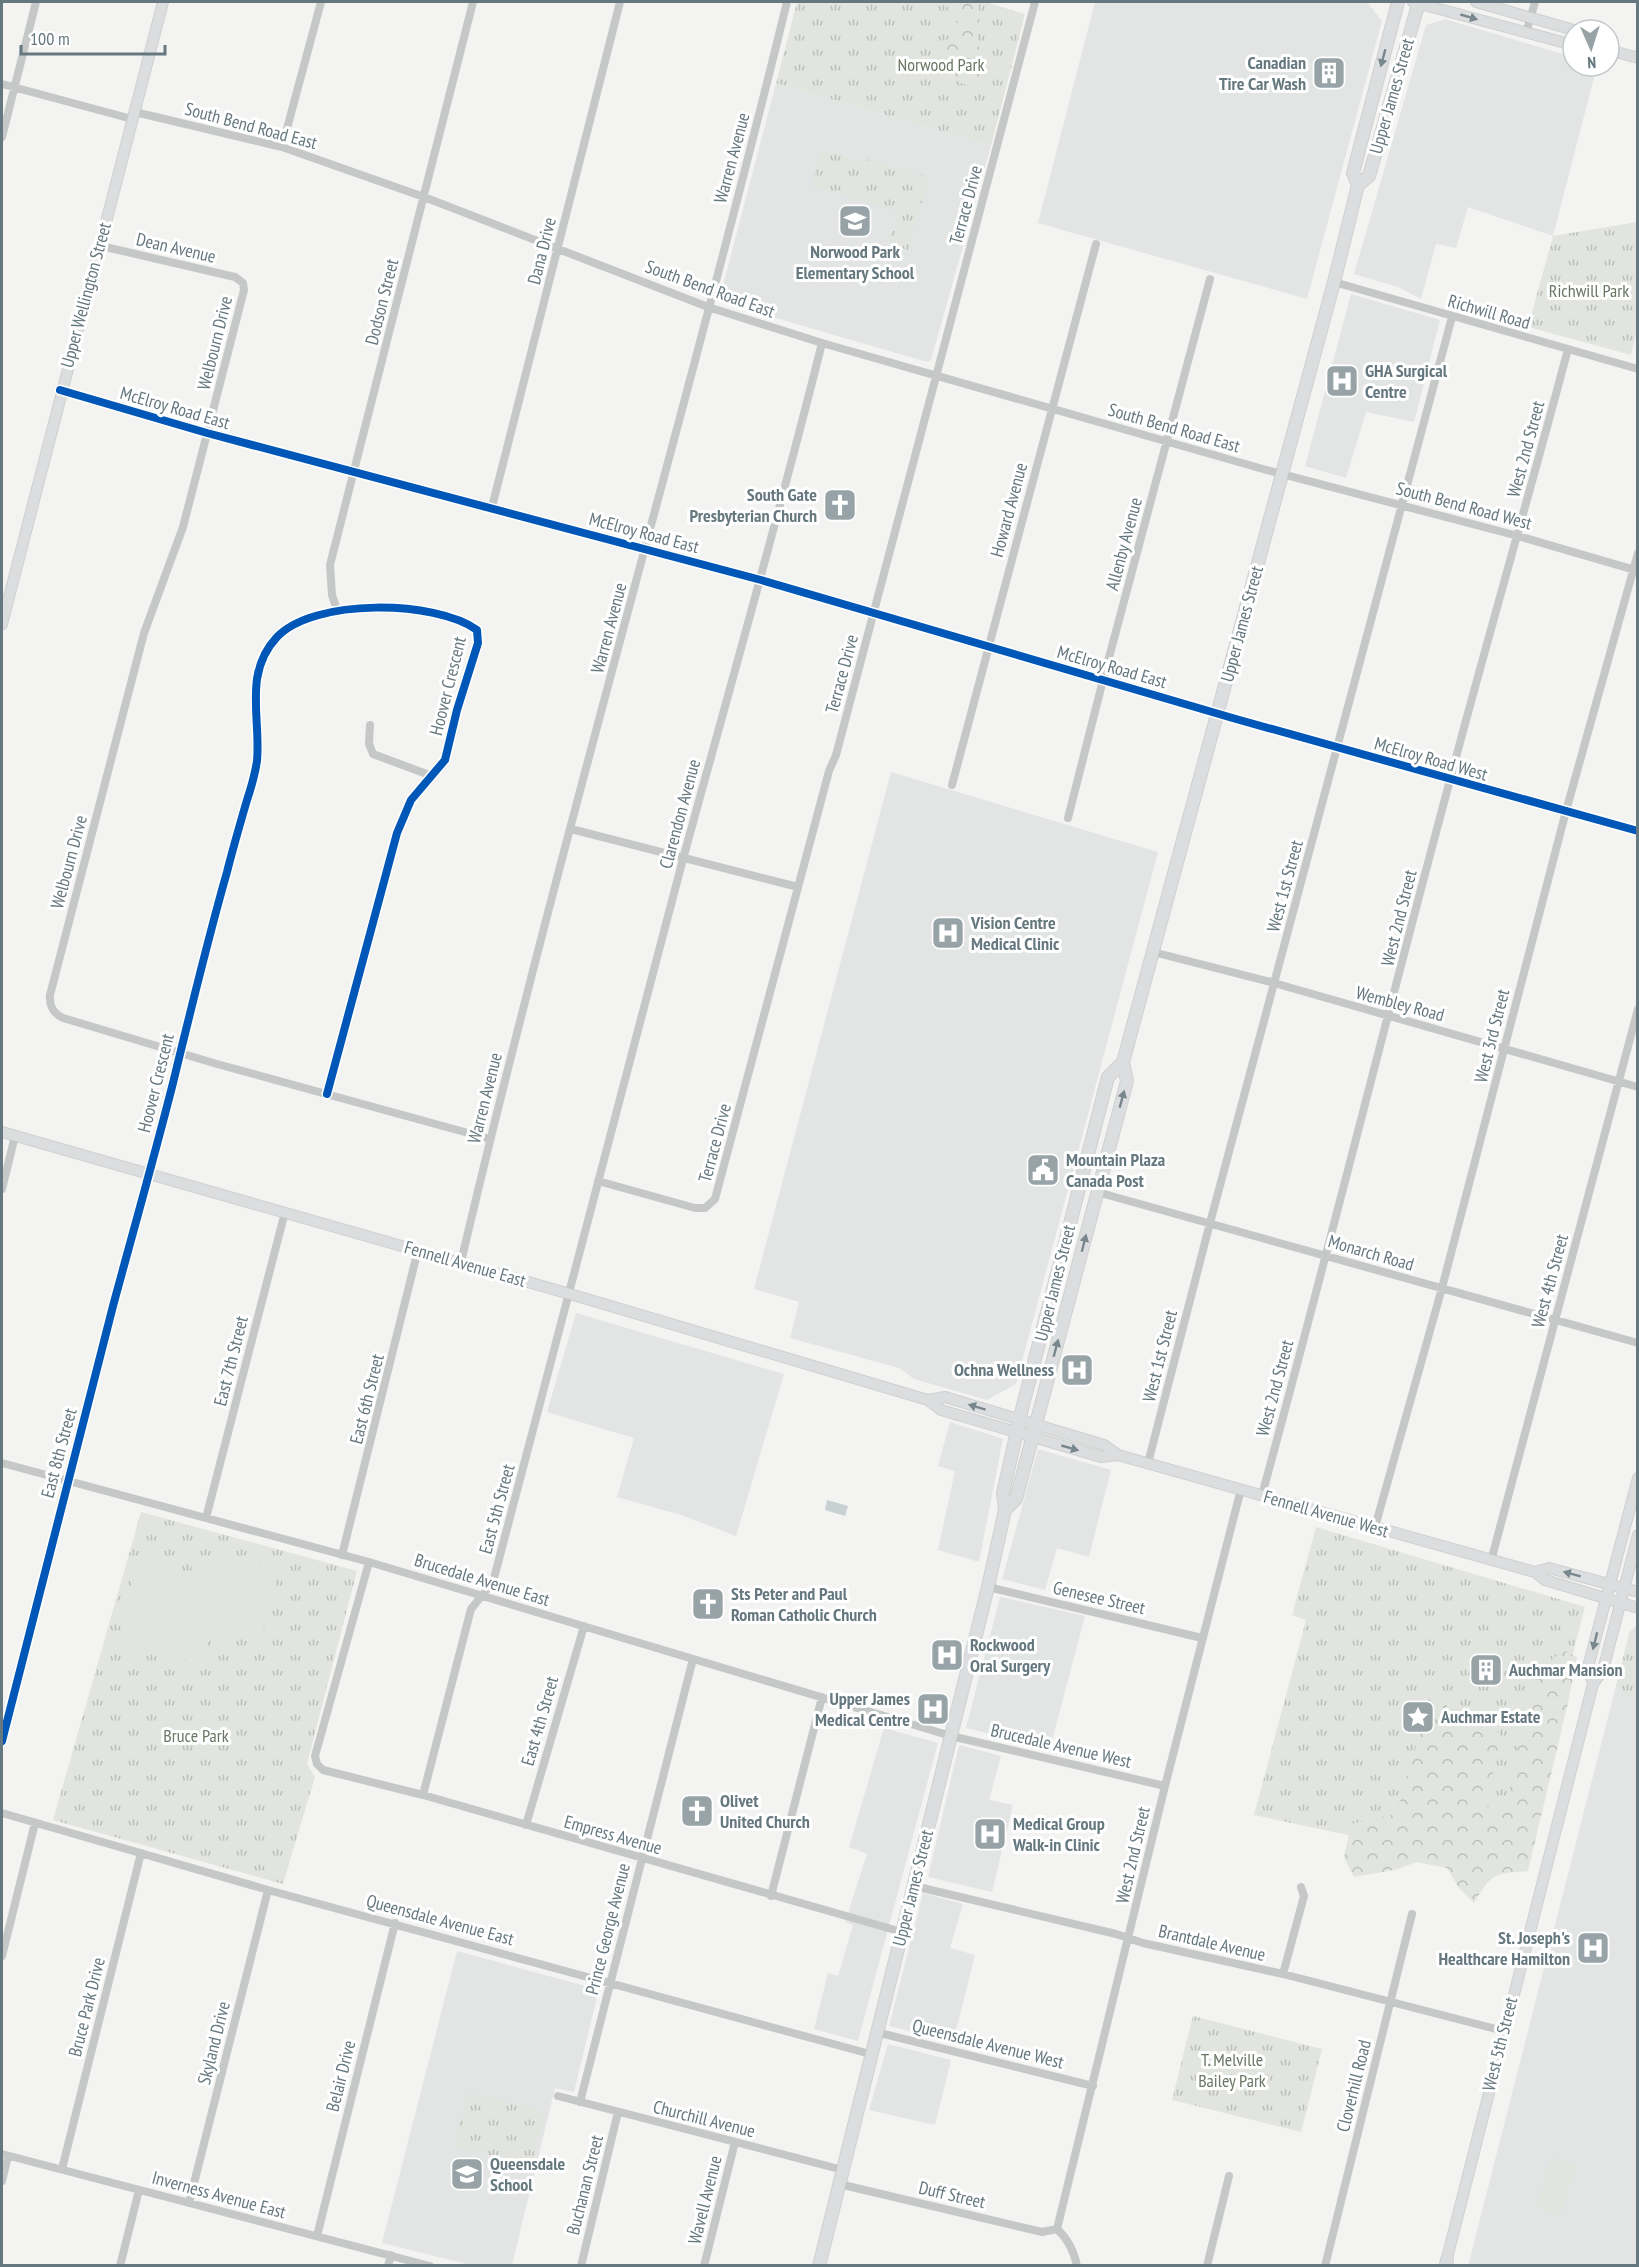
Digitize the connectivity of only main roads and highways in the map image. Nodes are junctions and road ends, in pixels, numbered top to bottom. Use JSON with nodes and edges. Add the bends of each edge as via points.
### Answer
{"nodes":[{"id":1,"x":163,"y":2,"type":"edge"},
{"id":2,"x":1398,"y":2,"type":"edge"},
{"id":3,"x":1417,"y":2,"type":"edge"},
{"id":4,"x":1476,"y":2,"type":"edge"},
{"id":5,"x":1561,"y":26,"type":"edge"},
{"id":6,"x":1561,"y":42,"type":"edge"},
{"id":7,"x":1621,"y":53,"type":"edge"},
{"id":8,"x":1638,"y":58,"type":"edge"},
{"id":9,"x":1379,"y":139,"type":"junction"},
{"id":10,"x":1356,"y":160,"type":"junction"},
{"id":11,"x":1358,"y":185,"type":"junction"},
{"id":12,"x":2,"y":624,"type":"edge"},
{"id":13,"x":1123,"y":1062,"type":"junction"},
{"id":14,"x":2,"y":1132,"type":"edge"},
{"id":15,"x":1026,"y":1428,"type":"junction"},
{"id":16,"x":1638,"y":1478,"type":"edge"},
{"id":17,"x":1638,"y":1535,"type":"edge"},
{"id":18,"x":1535,"y":1572,"type":"junction"},
{"id":19,"x":1610,"y":1584,"type":"junction"},
{"id":20,"x":1624,"y":1589,"type":"junction"},
{"id":21,"x":1638,"y":1592,"type":"edge"},
{"id":22,"x":1606,"y":1599,"type":"junction"},
{"id":23,"x":1621,"y":1603,"type":"junction"},
{"id":24,"x":1638,"y":1608,"type":"edge"},
{"id":25,"x":1593,"y":1684,"type":"junction"},
{"id":26,"x":1446,"y":2264,"type":"edge"},
{"id":27,"x":819,"y":2265,"type":"edge"}],
"edges":[{"from":1,"to":12,"type":"main road","name":"Upper Wellington Street"},
{"from":2,"to":10,"type":"main road","name":"Upper James Street","one_way":true},
{"from":3,"to":6,"type":"main road","one_way":true},
{"from":3,"to":9,"type":"main road","name":"Upper James Street"},
{"from":4,"to":5,"type":"main road"},
{"from":7,"to":8,"type":"main road"},
{"from":9,"to":10,"type":"main road"},
{"from":9,"to":11,"type":"main road","name":"Upper James Street","via":[[1369,176]]},
{"from":10,"to":11,"type":"main road","name":"Upper James Street","via":[[1353,173]]},
{"from":11,"to":13,"type":"main road","name":"Upper James Street"},
{"from":15,"to":13,"type":"main road","name":"Upper James Street","one_way":true,"via":[[1127,1081]]},
{"from":13,"to":15,"type":"main road","name":"Upper James Street","via":[[1108,1077]]},
{"from":14,"to":15,"type":"main road","name":"Fennell Avenue East","via":[[928,1400],[945,1397]]},
{"from":15,"to":18,"type":"main road","name":"Fennell Avenue West","via":[[1101,1457],[1118,1455]]},
{"from":15,"to":27,"type":"main road","name":"Upper James Street","via":[[1016,1498],[1005,1510]]},
{"from":16,"to":19,"type":"main road","name":"West 5th Street"},
{"from":17,"to":20,"type":"main road","name":"West 5th Street"},
{"from":19,"to":18,"type":"main road","name":"Fennell Avenue West","one_way":true,"via":[[1550,1568]]},
{"from":18,"to":22,"type":"main road","name":"Fennell Avenue West","via":[[1545,1580]]},
{"from":19,"to":20,"type":"main road","name":"Fennell Avenue West"},
{"from":19,"to":22,"type":"main road","name":"West 5th Street"},
{"from":20,"to":21,"type":"main road","name":"Fennell Avenue West"},
{"from":20,"to":23,"type":"main road","name":"West 5th Street"},
{"from":22,"to":23,"type":"main road","name":"Fennell Avenue West"},
{"from":22,"to":25,"type":"main road","name":"West 5th Street","one_way":true,"via":[[1588,1667]]},
{"from":23,"to":24,"type":"main road","name":"Fennell Avenue West"},
{"from":23,"to":25,"type":"main road","name":"West 5th Street","via":[[1604,1670]]},
{"from":25,"to":26,"type":"main road","name":"West 5th Street"}]}
